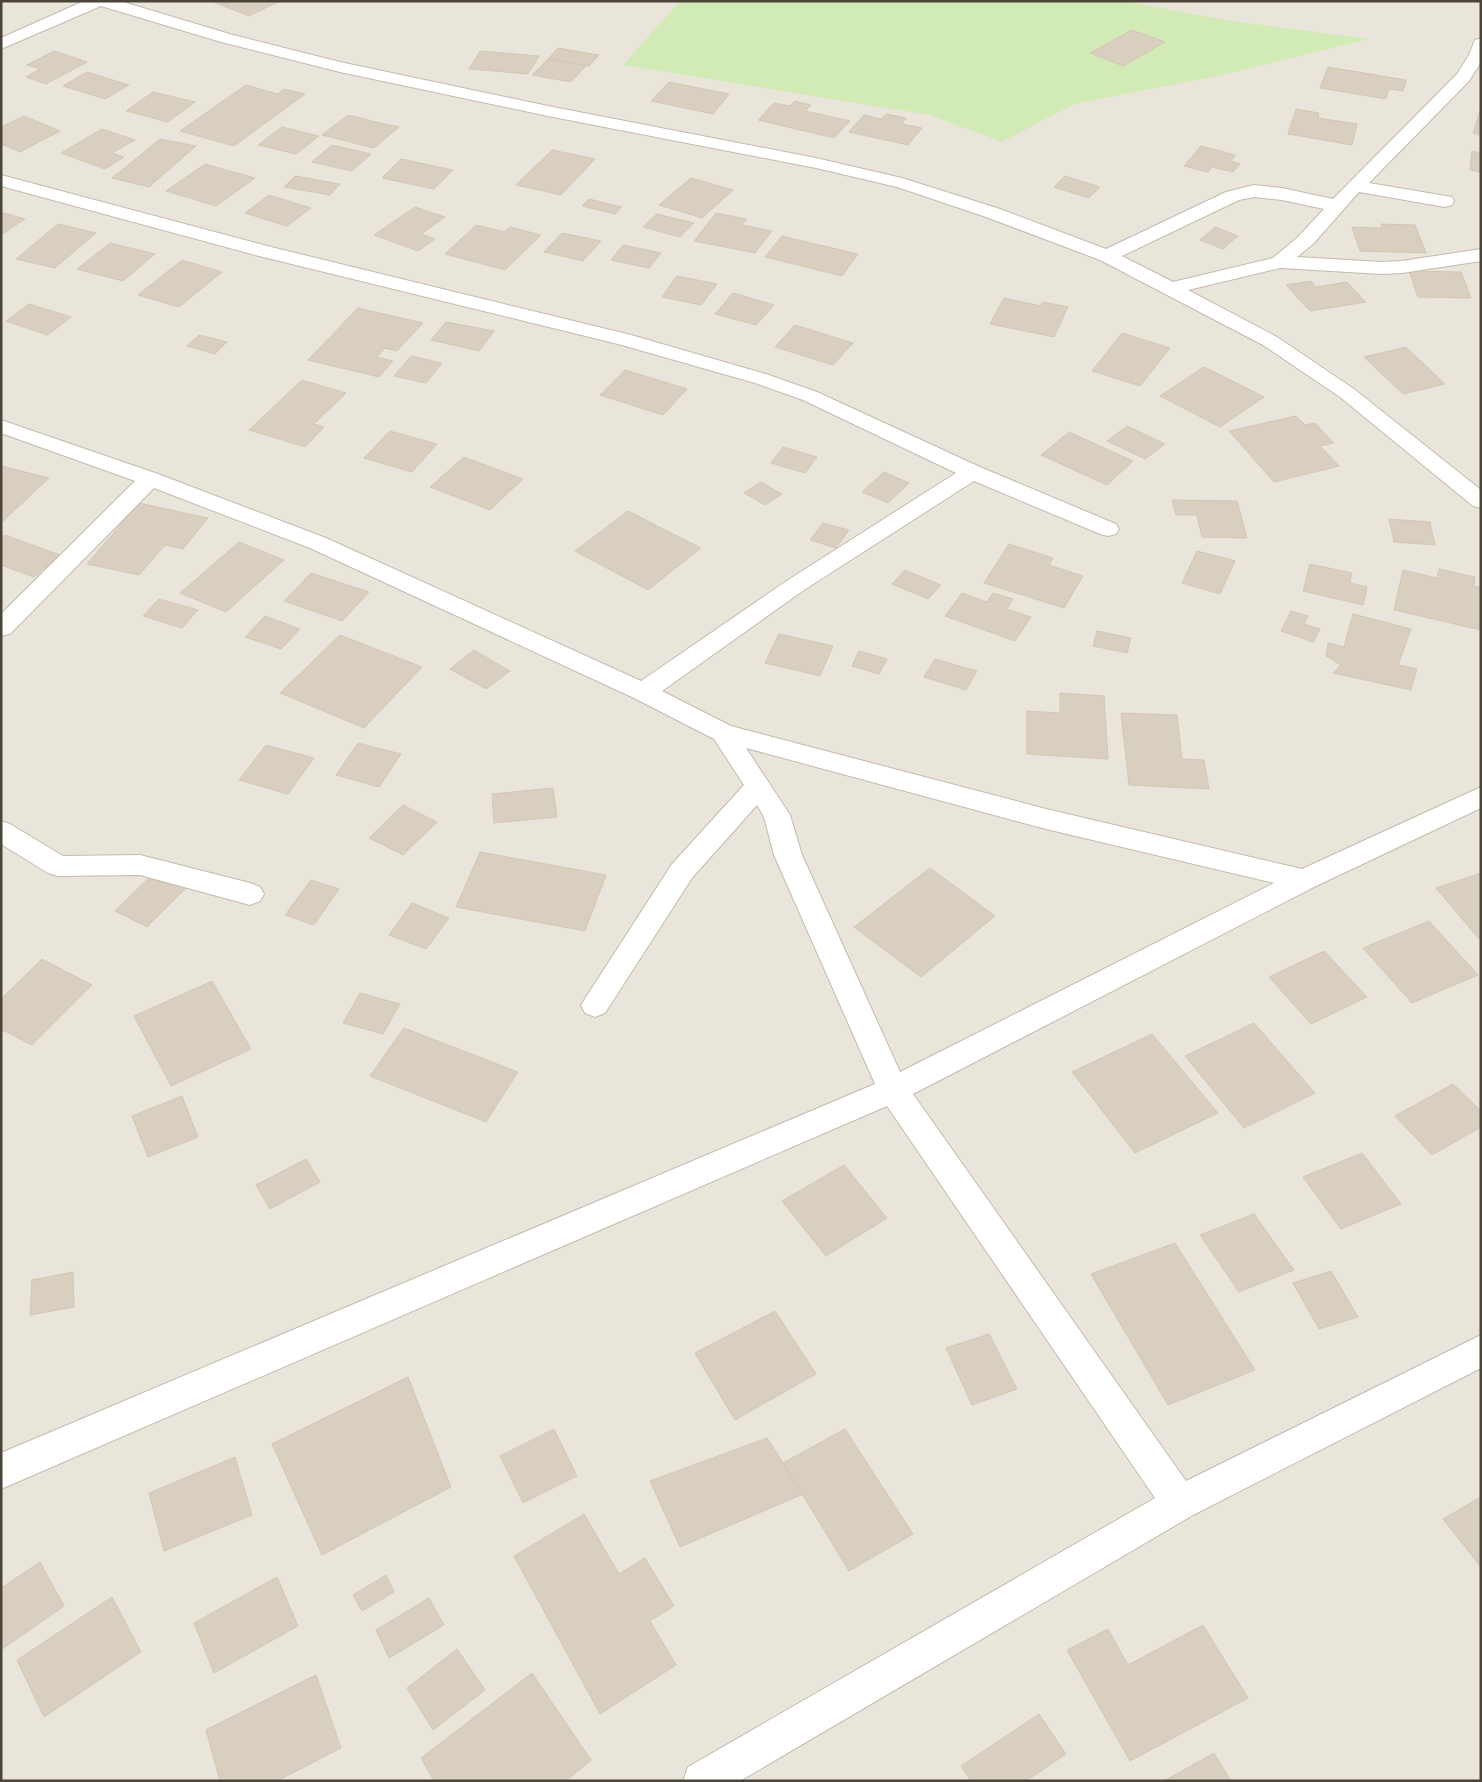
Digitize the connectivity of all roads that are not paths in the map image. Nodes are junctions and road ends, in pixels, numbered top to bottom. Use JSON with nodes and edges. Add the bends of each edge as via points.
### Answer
{"nodes":[{"id":1,"x":98,"y":1,"type":"edge"},
{"id":2,"x":102,"y":1,"type":"edge"},
{"id":3,"x":1481,"y":43,"type":"edge"},
{"id":4,"x":1,"y":44,"type":"edge"},
{"id":5,"x":1,"y":180,"type":"edge"},
{"id":6,"x":1355,"y":186,"type":"junction"},
{"id":7,"x":1445,"y":201,"type":"dead end"},
{"id":8,"x":1337,"y":206,"type":"junction"},
{"id":9,"x":1481,"y":255,"type":"edge"},
{"id":10,"x":1107,"y":256,"type":"junction"},
{"id":11,"x":1280,"y":262,"type":"junction"},
{"id":12,"x":1170,"y":289,"type":"junction"},
{"id":13,"x":1,"y":426,"type":"edge"},
{"id":14,"x":972,"y":472,"type":"junction"},
{"id":15,"x":150,"y":479,"type":"junction"},
{"id":16,"x":1481,"y":500,"type":"edge"},
{"id":17,"x":1108,"y":529,"type":"dead end"},
{"id":18,"x":1,"y":628,"type":"edge"},
{"id":19,"x":644,"y":692,"type":"junction"},
{"id":20,"x":723,"y":733,"type":"junction"},
{"id":21,"x":758,"y":786,"type":"junction"},
{"id":22,"x":1481,"y":797,"type":"edge"},
{"id":23,"x":1,"y":831,"type":"edge"},
{"id":24,"x":1304,"y":880,"type":"junction"},
{"id":25,"x":250,"y":894,"type":"dead end"},
{"id":26,"x":595,"y":1005,"type":"dead end"},
{"id":27,"x":893,"y":1090,"type":"junction"},
{"id":28,"x":1481,"y":1351,"type":"edge"},
{"id":29,"x":5,"y":1465,"type":"edge"},
{"id":30,"x":1180,"y":1503,"type":"junction"},
{"id":31,"x":702,"y":1781,"type":"edge"}],
"edges":[{"from":1,"to":4,"type":"street"},
{"from":2,"to":10,"type":"street","via":[[227,39],[340,67],[902,183]]},
{"from":3,"to":6,"type":"street","via":[[1463,77]]},
{"from":5,"to":14,"type":"street","via":[[266,252],[624,339],[762,379],[810,396]]},
{"from":6,"to":7,"type":"street"},
{"from":6,"to":8,"type":"street"},
{"from":8,"to":10,"type":"street","via":[[1254,191],[1233,196]]},
{"from":8,"to":11,"type":"street","via":[[1306,240]]},
{"from":9,"to":11,"type":"street","via":[[1402,267]]},
{"from":10,"to":12,"type":"street"},
{"from":11,"to":12,"type":"street"},
{"from":12,"to":16,"type":"street","via":[[1270,341],[1347,393]]},
{"from":13,"to":15,"type":"street"},
{"from":14,"to":17,"type":"street"},
{"from":14,"to":19,"type":"street","via":[[796,585]]},
{"from":15,"to":18,"type":"street"},
{"from":15,"to":19,"type":"street","via":[[318,544]]},
{"from":19,"to":20,"type":"street"},
{"from":20,"to":21,"type":"street"},
{"from":20,"to":24,"type":"street","via":[[1046,819]]},
{"from":21,"to":26,"type":"street","via":[[682,871]]},
{"from":21,"to":27,"type":"street","via":[[777,815],[788,855]]},
{"from":22,"to":24,"type":"street"},
{"from":23,"to":25,"type":"street","via":[[58,866],[140,865]]},
{"from":24,"to":27,"type":"street"},
{"from":27,"to":29,"type":"street"},
{"from":27,"to":30,"type":"street"},
{"from":28,"to":30,"type":"street"},
{"from":30,"to":31,"type":"street"}]}
